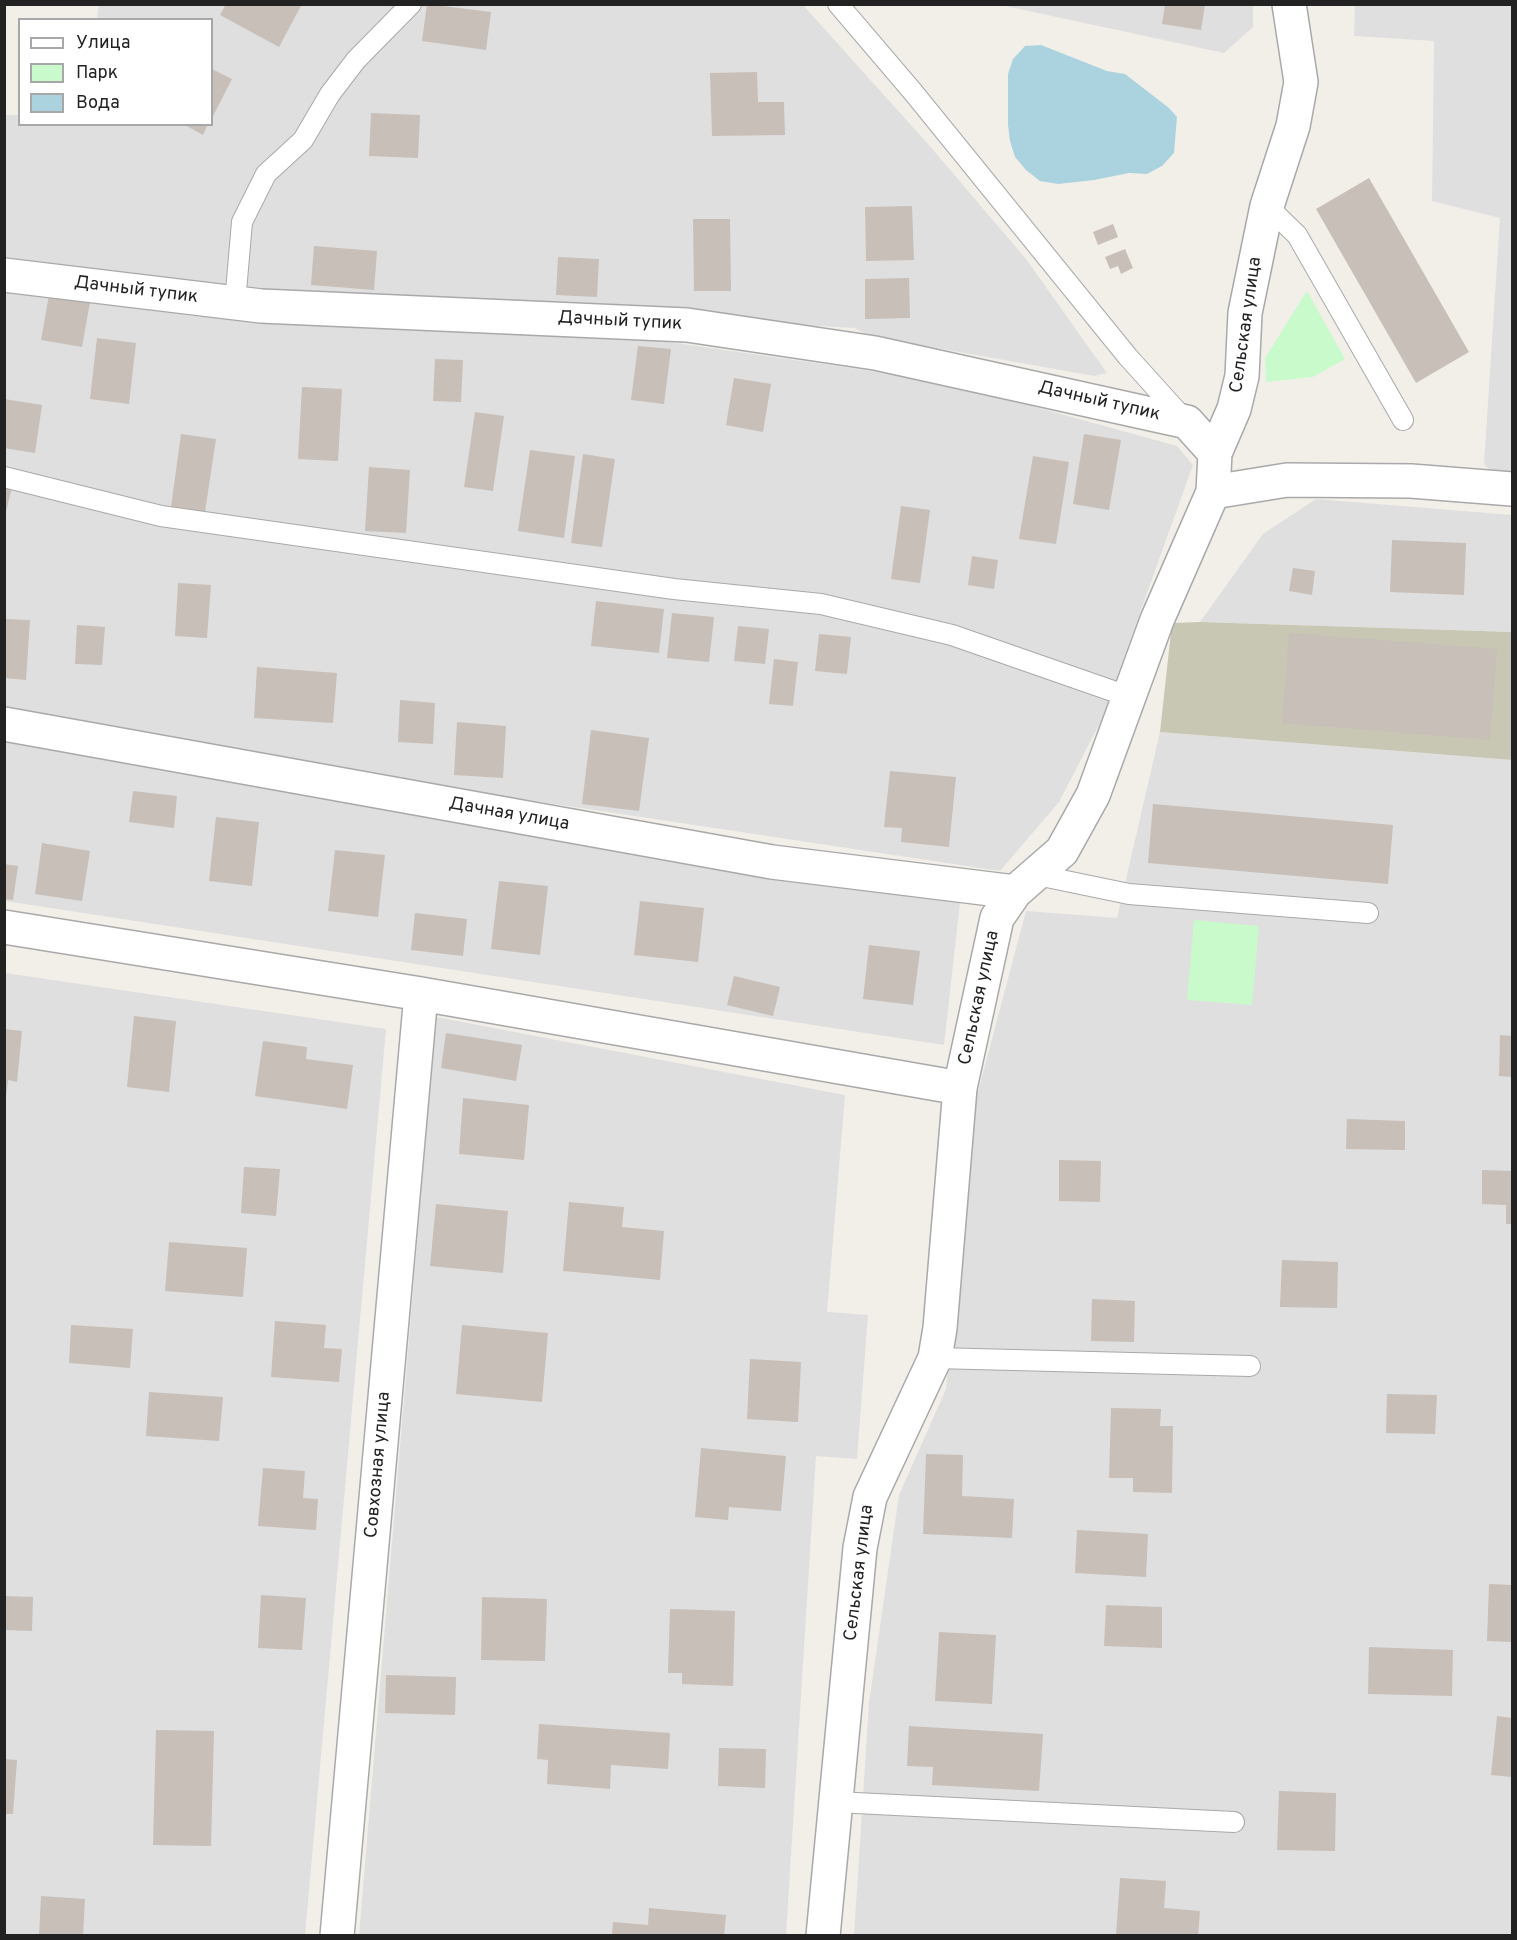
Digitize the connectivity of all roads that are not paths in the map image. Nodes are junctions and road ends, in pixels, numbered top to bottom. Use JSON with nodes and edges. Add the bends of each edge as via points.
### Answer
{"nodes":[{"id":1,"x":411,"y":4,"type":"edge"},
{"id":2,"x":838,"y":4,"type":"edge"},
{"id":3,"x":1289,"y":4,"type":"edge"},
{"id":4,"x":1267,"y":206,"type":"junction"},
{"id":5,"x":4,"y":275,"type":"edge"},
{"id":6,"x":235,"y":303,"type":"junction"},
{"id":7,"x":1403,"y":420,"type":"dead end"},
{"id":8,"x":1187,"y":422,"type":"junction"},
{"id":9,"x":1215,"y":453,"type":"junction"},
{"id":10,"x":4,"y":477,"type":"edge"},
{"id":11,"x":1512,"y":489,"type":"edge"},
{"id":12,"x":1213,"y":492,"type":"junction"},
{"id":13,"x":1130,"y":697,"type":"junction"},
{"id":14,"x":4,"y":724,"type":"edge"},
{"id":15,"x":1026,"y":883,"type":"junction"},
{"id":16,"x":1368,"y":914,"type":"dead end"},
{"id":17,"x":4,"y":927,"type":"edge"},
{"id":18,"x":421,"y":994,"type":"junction"},
{"id":19,"x":960,"y":1088,"type":"junction"},
{"id":20,"x":935,"y":1359,"type":"junction"},
{"id":21,"x":1250,"y":1366,"type":"dead end"},
{"id":22,"x":836,"y":1802,"type":"junction"},
{"id":23,"x":1234,"y":1822,"type":"dead end"},
{"id":24,"x":337,"y":1935,"type":"edge"},
{"id":25,"x":823,"y":1935,"type":"edge"}],
"edges":[{"from":1,"to":6,"type":"lane","via":[[356,60],[303,140],[266,174],[242,222]]},
{"from":2,"to":8,"type":"lane","via":[[1128,357]]},
{"from":3,"to":4,"type":"street","name":"Сельская улица","via":[[1300,82],[1293,126]]},
{"from":4,"to":7,"type":"lane","via":[[1297,235]]},
{"from":4,"to":9,"type":"street","name":"Сельская улица","via":[[1245,314],[1242,376],[1234,409]]},
{"from":5,"to":6,"type":"street","name":"Дачный тупик"},
{"from":6,"to":8,"type":"street","name":"Дачный тупик","via":[[687,325],[875,353]]},
{"from":8,"to":9,"type":"street"},
{"from":9,"to":12,"type":"street","name":"Сельская улица"},
{"from":10,"to":13,"type":"lane","via":[[161,516],[674,589],[821,604],[952,635]]},
{"from":11,"to":12,"type":"street","via":[[1411,481],[1287,480]]},
{"from":12,"to":13,"type":"street","name":"Сельская улица","via":[[1157,620]]},
{"from":13,"to":15,"type":"street","name":"Сельская улица","via":[[1093,795],[1062,851]]},
{"from":14,"to":15,"type":"street","name":"Дачная улица","via":[[772,862]]},
{"from":15,"to":16,"type":"lane"},
{"from":15,"to":19,"type":"street","name":"Сельская улица","via":[[997,918]]},
{"from":17,"to":18,"type":"street"},
{"from":18,"to":19,"type":"street"},
{"from":18,"to":24,"type":"street","name":"Совхозная улица"},
{"from":19,"to":20,"type":"street","name":"Сельская улица"},
{"from":20,"to":21,"type":"lane"},
{"from":20,"to":22,"type":"street","name":"Сельская улица","via":[[870,1497],[860,1548]]},
{"from":22,"to":23,"type":"lane"},
{"from":22,"to":25,"type":"street","name":"Сельская улица"}]}
